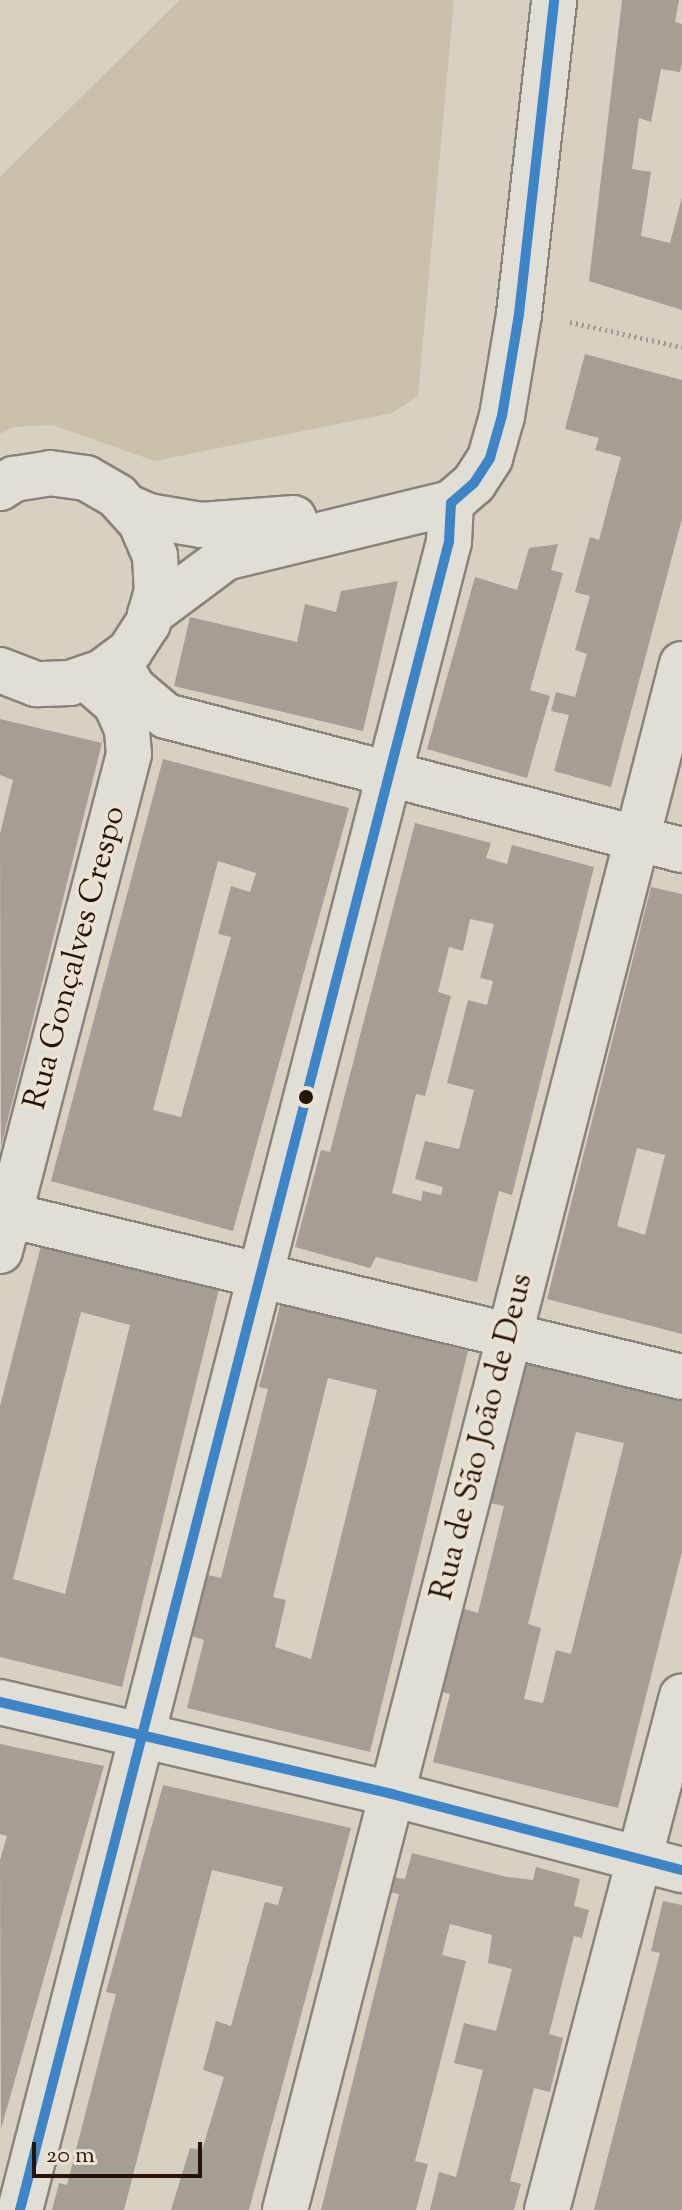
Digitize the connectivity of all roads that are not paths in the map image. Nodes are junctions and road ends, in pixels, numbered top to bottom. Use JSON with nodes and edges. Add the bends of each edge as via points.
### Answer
{"nodes":[{"id":1,"x":554,"y":0,"type":"edge"},
{"id":2,"x":0,"y":488,"type":"edge"},
{"id":3,"x":451,"y":503,"type":"junction"},
{"id":4,"x":128,"y":507,"type":"junction"},
{"id":5,"x":150,"y":614,"type":"junction"},
{"id":6,"x":682,"y":664,"type":"edge"},
{"id":7,"x":101,"y":669,"type":"junction"},
{"id":8,"x":0,"y":670,"type":"edge"},
{"id":9,"x":388,"y":774,"type":"junction"},
{"id":10,"x":637,"y":838,"type":"junction"},
{"id":11,"x":682,"y":850,"type":"edge"},
{"id":12,"x":3,"y":1226,"type":"edge"},
{"id":13,"x":261,"y":1277,"type":"junction"},
{"id":14,"x":510,"y":1335,"type":"junction"},
{"id":15,"x":682,"y":1377,"type":"edge"},
{"id":16,"x":682,"y":1696,"type":"edge"},
{"id":17,"x":0,"y":1702,"type":"edge"},
{"id":18,"x":143,"y":1739,"type":"junction"},
{"id":19,"x":392,"y":1794,"type":"junction"},
{"id":20,"x":637,"y":1858,"type":"junction"},
{"id":21,"x":682,"y":1870,"type":"edge"},
{"id":22,"x":20,"y":2210,"type":"edge"},
{"id":23,"x":285,"y":2210,"type":"edge"},
{"id":24,"x":547,"y":2210,"type":"edge"}],
"edges":[{"from":1,"to":3,"type":"street","via":[[519,314],[502,416],[490,458]]},
{"from":2,"to":4,"type":"street","via":[[50,473],[86,478]]},
{"from":3,"to":4,"type":"street","via":[[201,525]]},
{"from":3,"to":5,"type":"street","via":[[225,558]]},
{"from":3,"to":9,"type":"street","via":[[449,541]]},
{"from":4,"to":5,"type":"street","via":[[155,556],[157,590]]},
{"from":5,"to":7,"type":"street","via":[[130,651]]},
{"from":6,"to":10,"type":"street","name":"Rua de São João de Deus"},
{"from":7,"to":8,"type":"street","via":[[36,684]]},
{"from":7,"to":9,"type":"street","via":[[166,716]]},
{"from":7,"to":12,"type":"street","name":"Rua Gonçalves Crespo","via":[[127,729],[129,754]]},
{"from":9,"to":10,"type":"street"},
{"from":9,"to":13,"type":"street"},
{"from":10,"to":11,"type":"street"},
{"from":10,"to":14,"type":"street","name":"Rua de São João de Deus"},
{"from":12,"to":13,"type":"street"},
{"from":13,"to":14,"type":"street"},
{"from":13,"to":18,"type":"street"},
{"from":14,"to":15,"type":"street"},
{"from":14,"to":19,"type":"street","name":"Rua de São João de Deus"},
{"from":16,"to":20,"type":"street"},
{"from":17,"to":18,"type":"street"},
{"from":18,"to":19,"type":"street"},
{"from":18,"to":22,"type":"street"},
{"from":19,"to":20,"type":"street"},
{"from":19,"to":23,"type":"street","name":"Rua de São João de Deus"},
{"from":20,"to":21,"type":"street"},
{"from":20,"to":24,"type":"street"}]}
